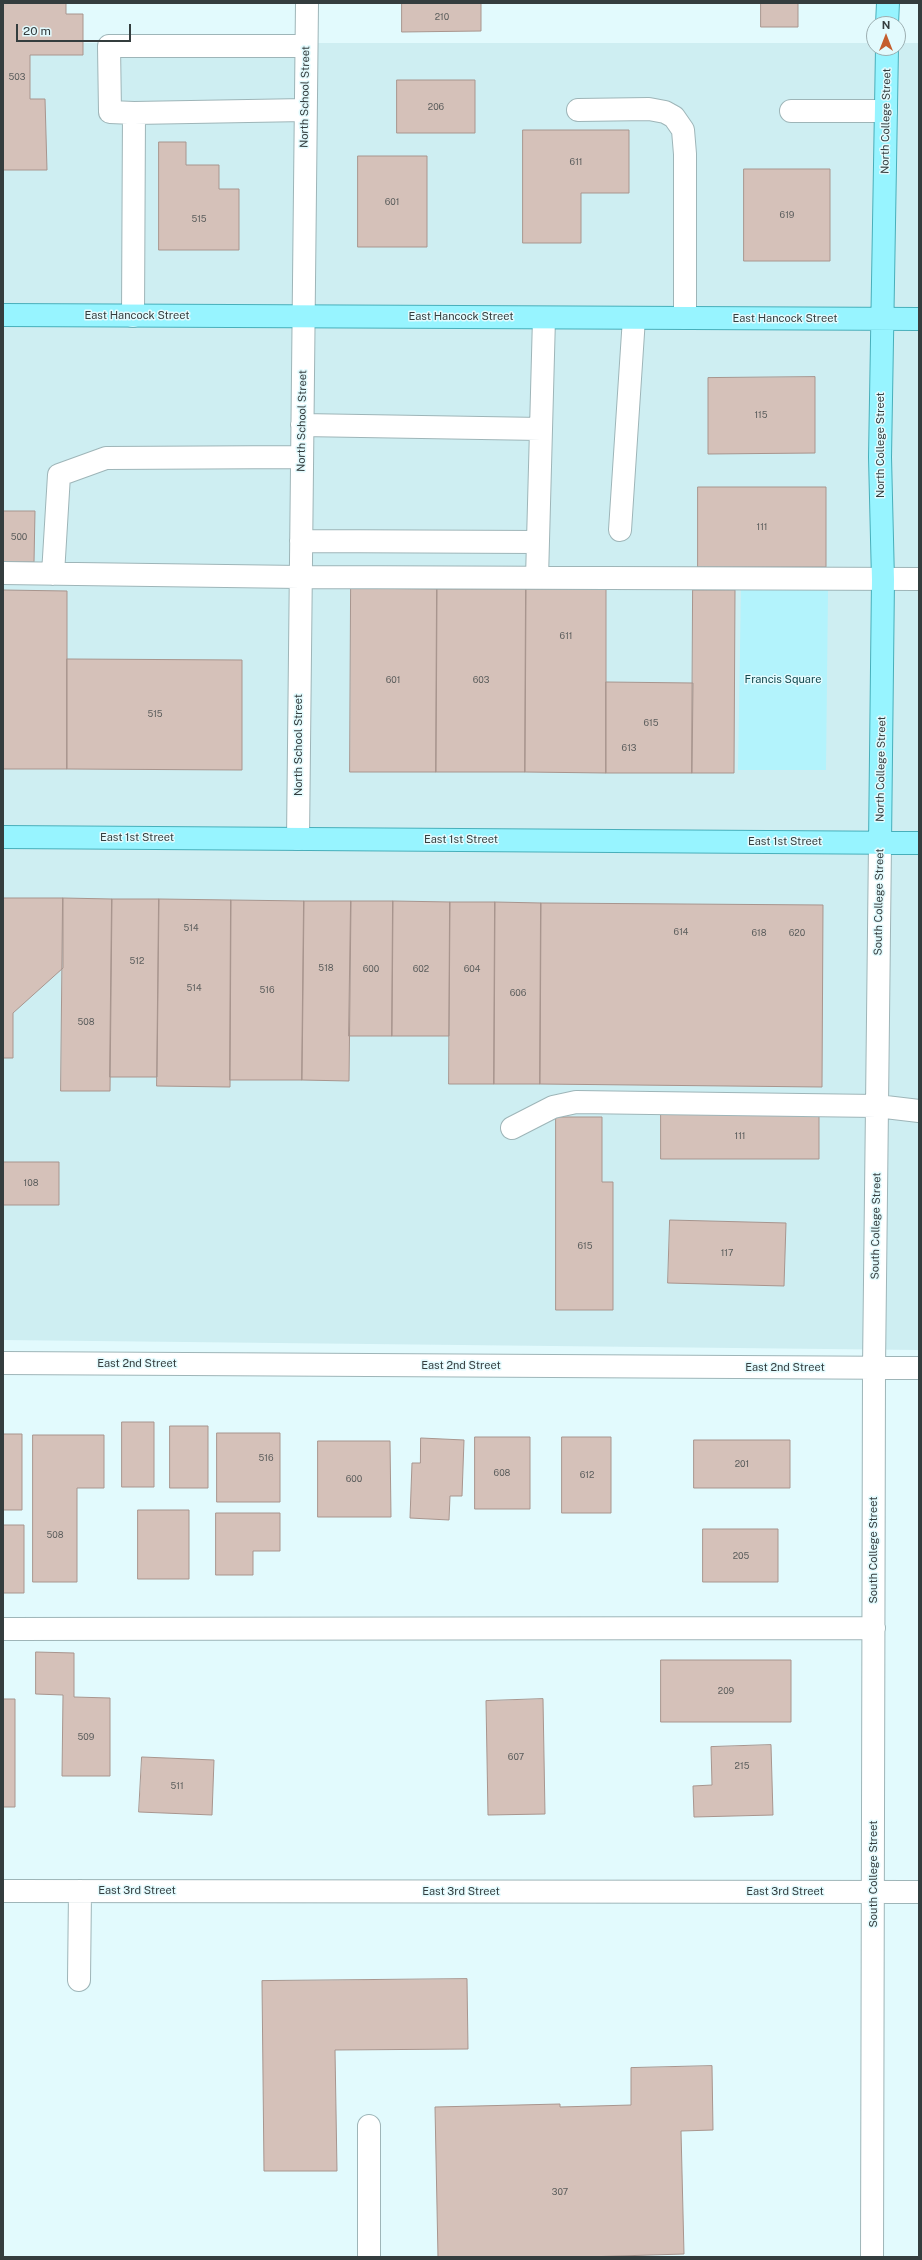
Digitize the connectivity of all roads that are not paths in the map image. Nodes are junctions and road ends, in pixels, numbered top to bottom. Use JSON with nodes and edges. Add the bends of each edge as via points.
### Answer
{"nodes":[{"id":1,"x":306,"y":3,"type":"edge"},
{"id":2,"x":888,"y":3,"type":"edge"},
{"id":3,"x":887,"y":16,"type":"edge"},
{"id":4,"x":306,"y":46,"type":"junction"},
{"id":5,"x":887,"y":56,"type":"edge"},
{"id":6,"x":305,"y":110,"type":"junction"},
{"id":7,"x":578,"y":110,"type":"dead end"},
{"id":8,"x":791,"y":111,"type":"dead end"},
{"id":9,"x":886,"y":111,"type":"junction"},
{"id":10,"x":134,"y":113,"type":"junction"},
{"id":11,"x":3,"y":315,"type":"edge"},
{"id":12,"x":133,"y":316,"type":"junction"},
{"id":13,"x":303,"y":316,"type":"junction"},
{"id":14,"x":544,"y":318,"type":"junction"},
{"id":15,"x":634,"y":318,"type":"junction"},
{"id":16,"x":684,"y":318,"type":"junction"},
{"id":17,"x":881,"y":319,"type":"junction"},
{"id":18,"x":919,"y":319,"type":"edge"},
{"id":19,"x":302,"y":425,"type":"junction"},
{"id":20,"x":541,"y":429,"type":"junction"},
{"id":21,"x":302,"y":457,"type":"junction"},
{"id":22,"x":620,"y":530,"type":"dead end"},
{"id":23,"x":301,"y":541,"type":"junction"},
{"id":24,"x":538,"y":542,"type":"junction"},
{"id":25,"x":3,"y":573,"type":"edge"},
{"id":26,"x":53,"y":574,"type":"junction"},
{"id":27,"x":300,"y":577,"type":"junction"},
{"id":28,"x":536,"y":578,"type":"junction"},
{"id":29,"x":919,"y":579,"type":"edge"},
{"id":30,"x":883,"y":580,"type":"junction"},
{"id":31,"x":3,"y":837,"type":"edge"},
{"id":32,"x":298,"y":839,"type":"junction"},
{"id":33,"x":880,"y":842,"type":"junction"},
{"id":34,"x":919,"y":842,"type":"edge"},
{"id":35,"x":877,"y":1106,"type":"junction"},
{"id":36,"x":919,"y":1111,"type":"edge"},
{"id":37,"x":512,"y":1128,"type":"dead end"},
{"id":38,"x":3,"y":1363,"type":"edge"},
{"id":39,"x":874,"y":1368,"type":"junction"},
{"id":40,"x":919,"y":1368,"type":"edge"},
{"id":41,"x":874,"y":1628,"type":"junction"},
{"id":42,"x":3,"y":1629,"type":"edge"},
{"id":43,"x":3,"y":1891,"type":"edge"},
{"id":44,"x":80,"y":1891,"type":"junction"},
{"id":45,"x":874,"y":1892,"type":"junction"},
{"id":46,"x":919,"y":1892,"type":"edge"},
{"id":47,"x":79,"y":1980,"type":"dead end"},
{"id":48,"x":369,"y":2126,"type":"dead end"},
{"id":49,"x":369,"y":2257,"type":"edge"},
{"id":50,"x":872,"y":2257,"type":"edge"}],
"edges":[{"from":1,"to":4,"type":"street","name":"North School Street"},
{"from":2,"to":3,"type":"main road"},
{"from":4,"to":6,"type":"street","name":"North School Street"},
{"from":4,"to":10,"type":"street","via":[[109,46],[110,112]]},
{"from":5,"to":9,"type":"main road","name":"North College Street"},
{"from":6,"to":10,"type":"street"},
{"from":6,"to":13,"type":"street","name":"North School Street"},
{"from":7,"to":16,"type":"street","via":[[649,109],[665,112],[674,117],[683,130]]},
{"from":8,"to":9,"type":"street"},
{"from":9,"to":17,"type":"main road","name":"North College Street"},
{"from":10,"to":12,"type":"street"},
{"from":11,"to":12,"type":"main road","name":"East Hancock Street"},
{"from":12,"to":13,"type":"main road","name":"East Hancock Street"},
{"from":13,"to":14,"type":"main road","name":"East Hancock Street"},
{"from":13,"to":19,"type":"street","name":"North School Street"},
{"from":14,"to":15,"type":"main road","name":"East Hancock Street"},
{"from":14,"to":20,"type":"street"},
{"from":15,"to":16,"type":"main road","name":"East Hancock Street"},
{"from":15,"to":22,"type":"street"},
{"from":16,"to":17,"type":"main road","name":"East Hancock Street"},
{"from":17,"to":18,"type":"main road","name":"East Hancock Street"},
{"from":17,"to":30,"type":"main road","name":"North College Street","via":[[880,457]]},
{"from":19,"to":20,"type":"street"},
{"from":19,"to":21,"type":"street","name":"North School Street"},
{"from":20,"to":24,"type":"street"},
{"from":21,"to":23,"type":"street","name":"North School Street"},
{"from":21,"to":26,"type":"street","via":[[106,458],[60,475]]},
{"from":23,"to":24,"type":"street"},
{"from":23,"to":27,"type":"street","name":"North School Street"},
{"from":24,"to":28,"type":"street"},
{"from":25,"to":26,"type":"street"},
{"from":26,"to":27,"type":"street"},
{"from":27,"to":28,"type":"street"},
{"from":27,"to":32,"type":"street","name":"North School Street"},
{"from":28,"to":30,"type":"street"},
{"from":29,"to":30,"type":"street"},
{"from":30,"to":33,"type":"main road","name":"North College Street"},
{"from":31,"to":32,"type":"main road","name":"East 1st Street"},
{"from":32,"to":33,"type":"main road","name":"East 1st Street"},
{"from":33,"to":34,"type":"main road","name":"East 1st Street"},
{"from":33,"to":35,"type":"street","name":"South College Street"},
{"from":35,"to":36,"type":"street"},
{"from":35,"to":37,"type":"street","via":[[576,1102],[553,1107]]},
{"from":35,"to":39,"type":"street","name":"South College Street"},
{"from":38,"to":39,"type":"street","name":"East 2nd Street"},
{"from":39,"to":40,"type":"street","name":"East 2nd Street"},
{"from":39,"to":41,"type":"street","name":"South College Street"},
{"from":41,"to":42,"type":"street"},
{"from":41,"to":45,"type":"street","name":"South College Street"},
{"from":43,"to":44,"type":"street","name":"East 3rd Street"},
{"from":44,"to":45,"type":"street","name":"East 3rd Street"},
{"from":44,"to":47,"type":"street"},
{"from":45,"to":46,"type":"street","name":"East 3rd Street"},
{"from":45,"to":50,"type":"street","name":"South College Street"},
{"from":48,"to":49,"type":"street"}]}
